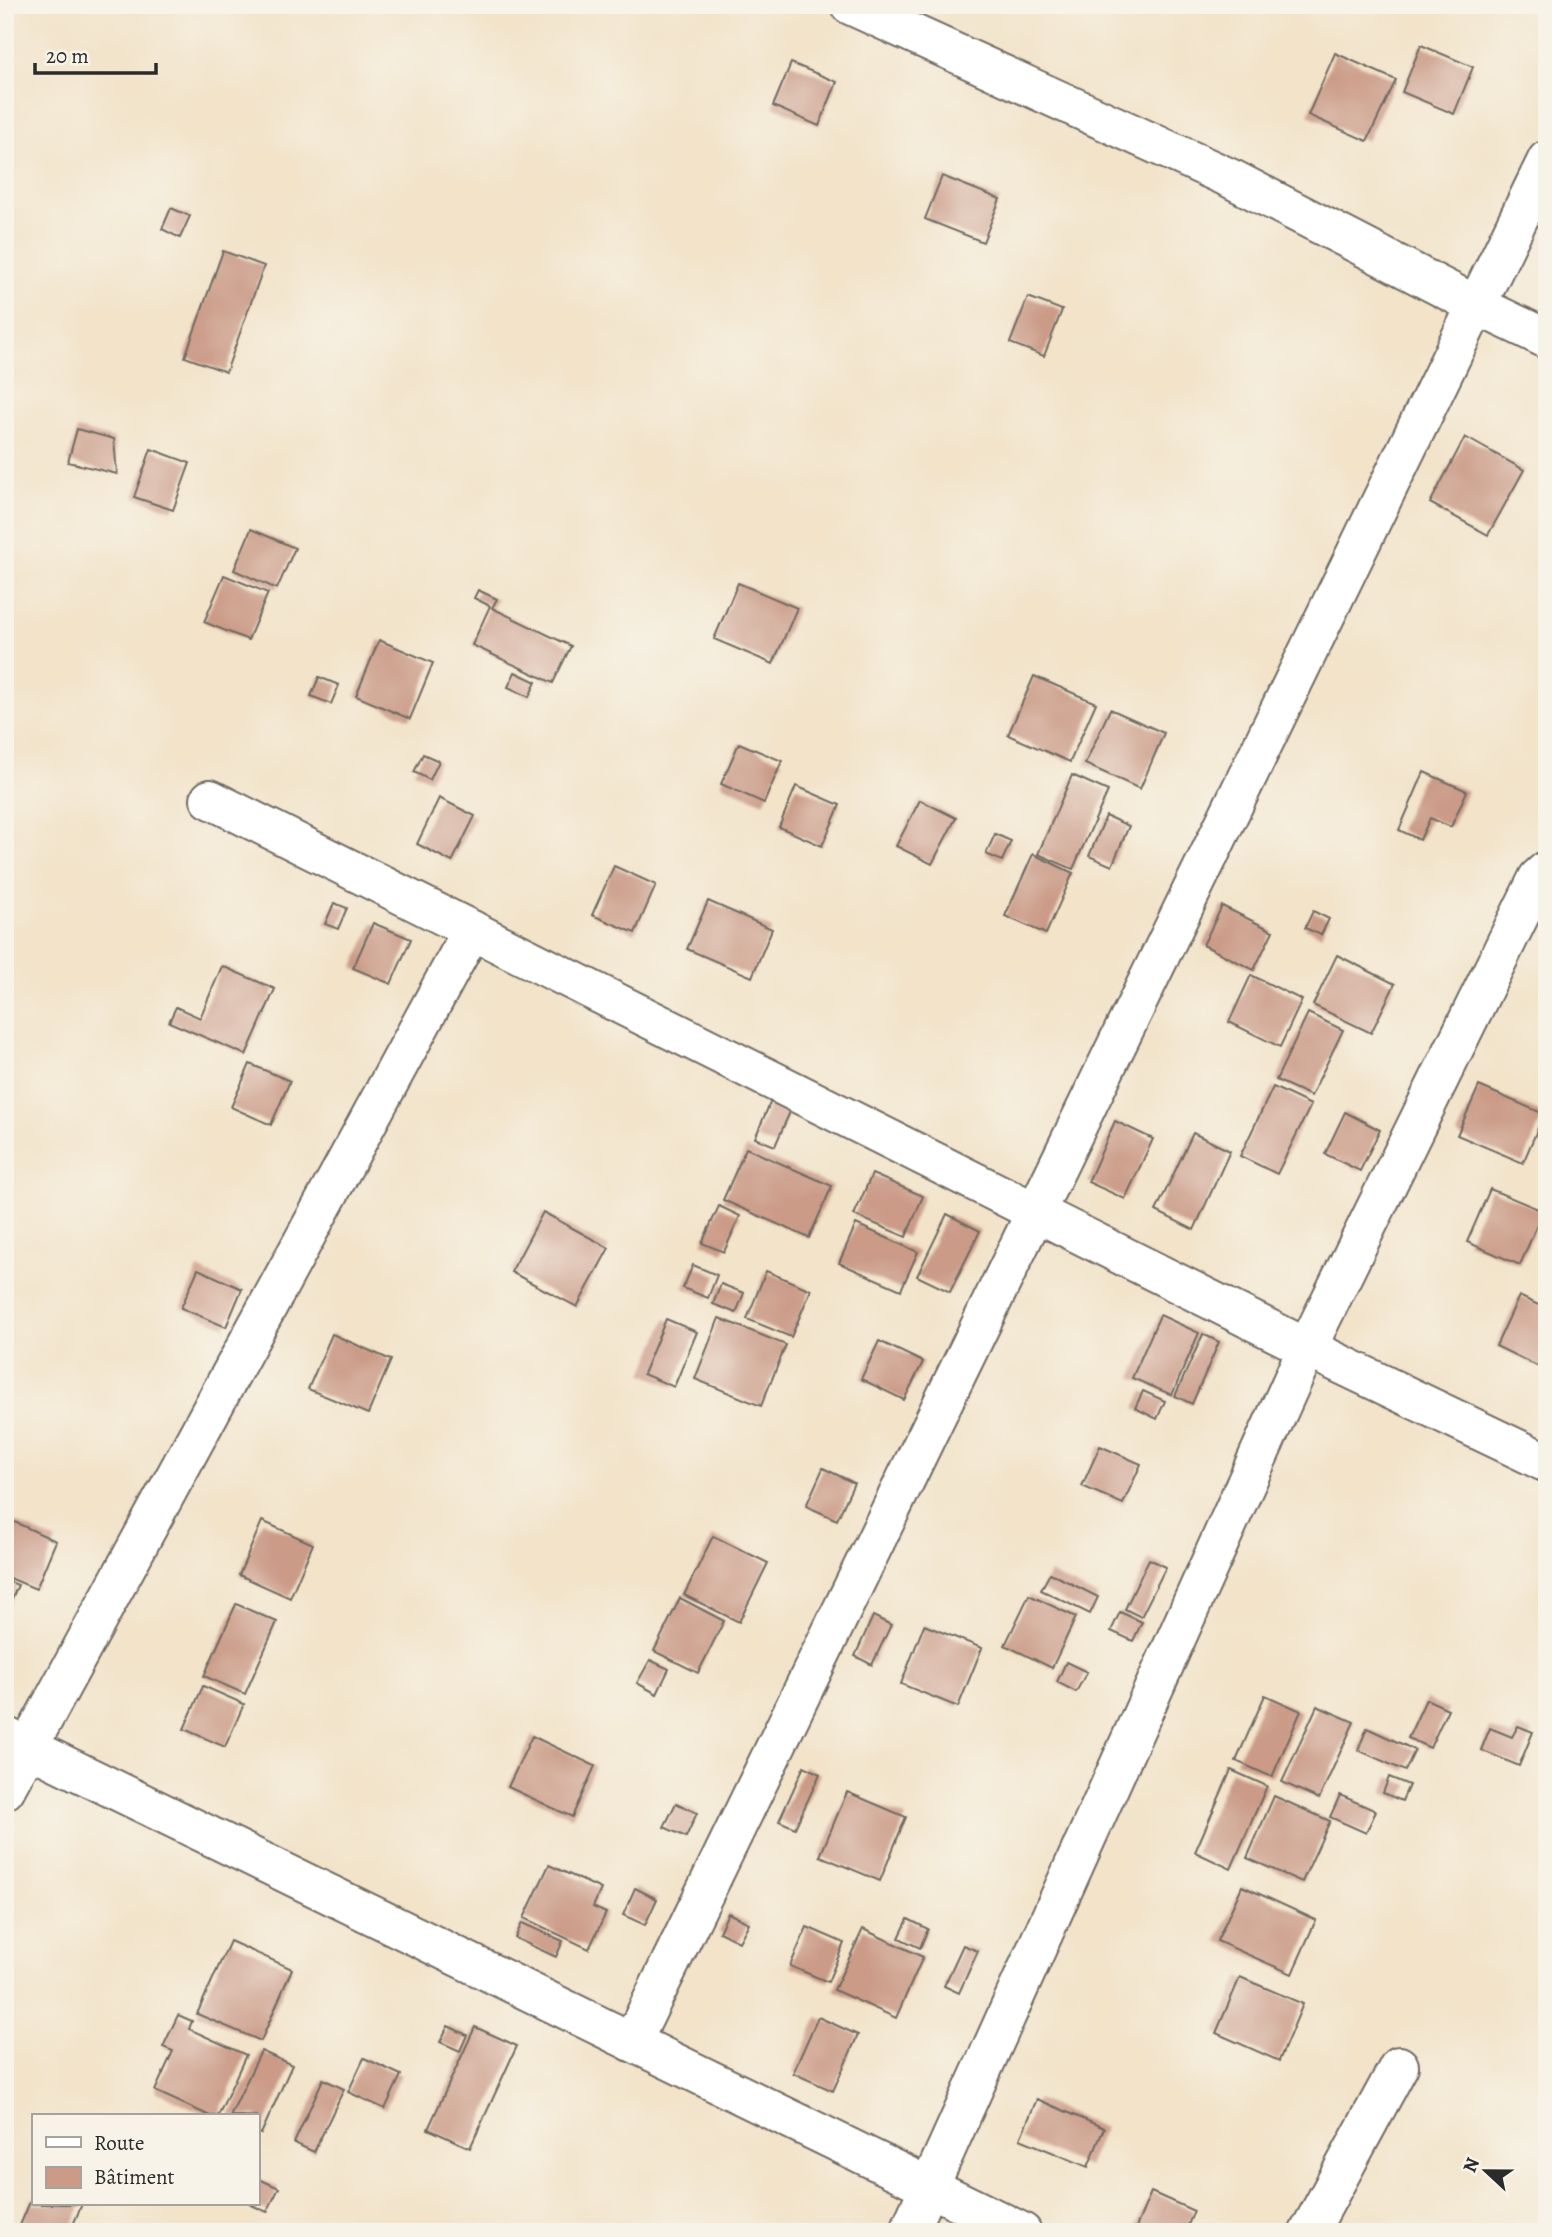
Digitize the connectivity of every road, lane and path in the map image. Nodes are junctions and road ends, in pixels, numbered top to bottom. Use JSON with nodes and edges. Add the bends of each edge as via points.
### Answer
{"nodes":[{"id":1,"x":850,"y":5,"type":"edge"},
{"id":2,"x":1547,"y":160,"type":"edge"},
{"id":3,"x":1476,"y":305,"type":"junction"},
{"id":4,"x":1547,"y":338,"type":"edge"},
{"id":5,"x":210,"y":799,"type":"dead end"},
{"id":6,"x":1547,"y":870,"type":"edge"},
{"id":7,"x":472,"y":930,"type":"junction"},
{"id":8,"x":1036,"y":1211,"type":"junction"},
{"id":9,"x":1307,"y":1348,"type":"junction"},
{"id":10,"x":1547,"y":1463,"type":"edge"},
{"id":11,"x":17,"y":1741,"type":"edge"},
{"id":12,"x":5,"y":1790,"type":"edge"},
{"id":13,"x":632,"y":2042,"type":"junction"},
{"id":14,"x":1399,"y":2066,"type":"dead end"},
{"id":15,"x":930,"y":2187,"type":"junction"},
{"id":16,"x":909,"y":2232,"type":"edge"},
{"id":17,"x":1022,"y":2232,"type":"edge"},
{"id":18,"x":1309,"y":2232,"type":"edge"}],
"edges":[{"from":1,"to":3,"type":"street","via":[[1232,179]]},
{"from":2,"to":3,"type":"street"},
{"from":3,"to":4,"type":"street"},
{"from":3,"to":8,"type":"street"},
{"from":5,"to":7,"type":"street"},
{"from":6,"to":9,"type":"street","via":[[1538,878]]},
{"from":7,"to":8,"type":"street"},
{"from":7,"to":11,"type":"street"},
{"from":8,"to":9,"type":"street"},
{"from":8,"to":13,"type":"street"},
{"from":9,"to":10,"type":"street"},
{"from":9,"to":15,"type":"street"},
{"from":11,"to":12,"type":"street"},
{"from":11,"to":13,"type":"street"},
{"from":13,"to":15,"type":"street"},
{"from":14,"to":18,"type":"street"},
{"from":15,"to":16,"type":"street"},
{"from":15,"to":17,"type":"street"}]}
